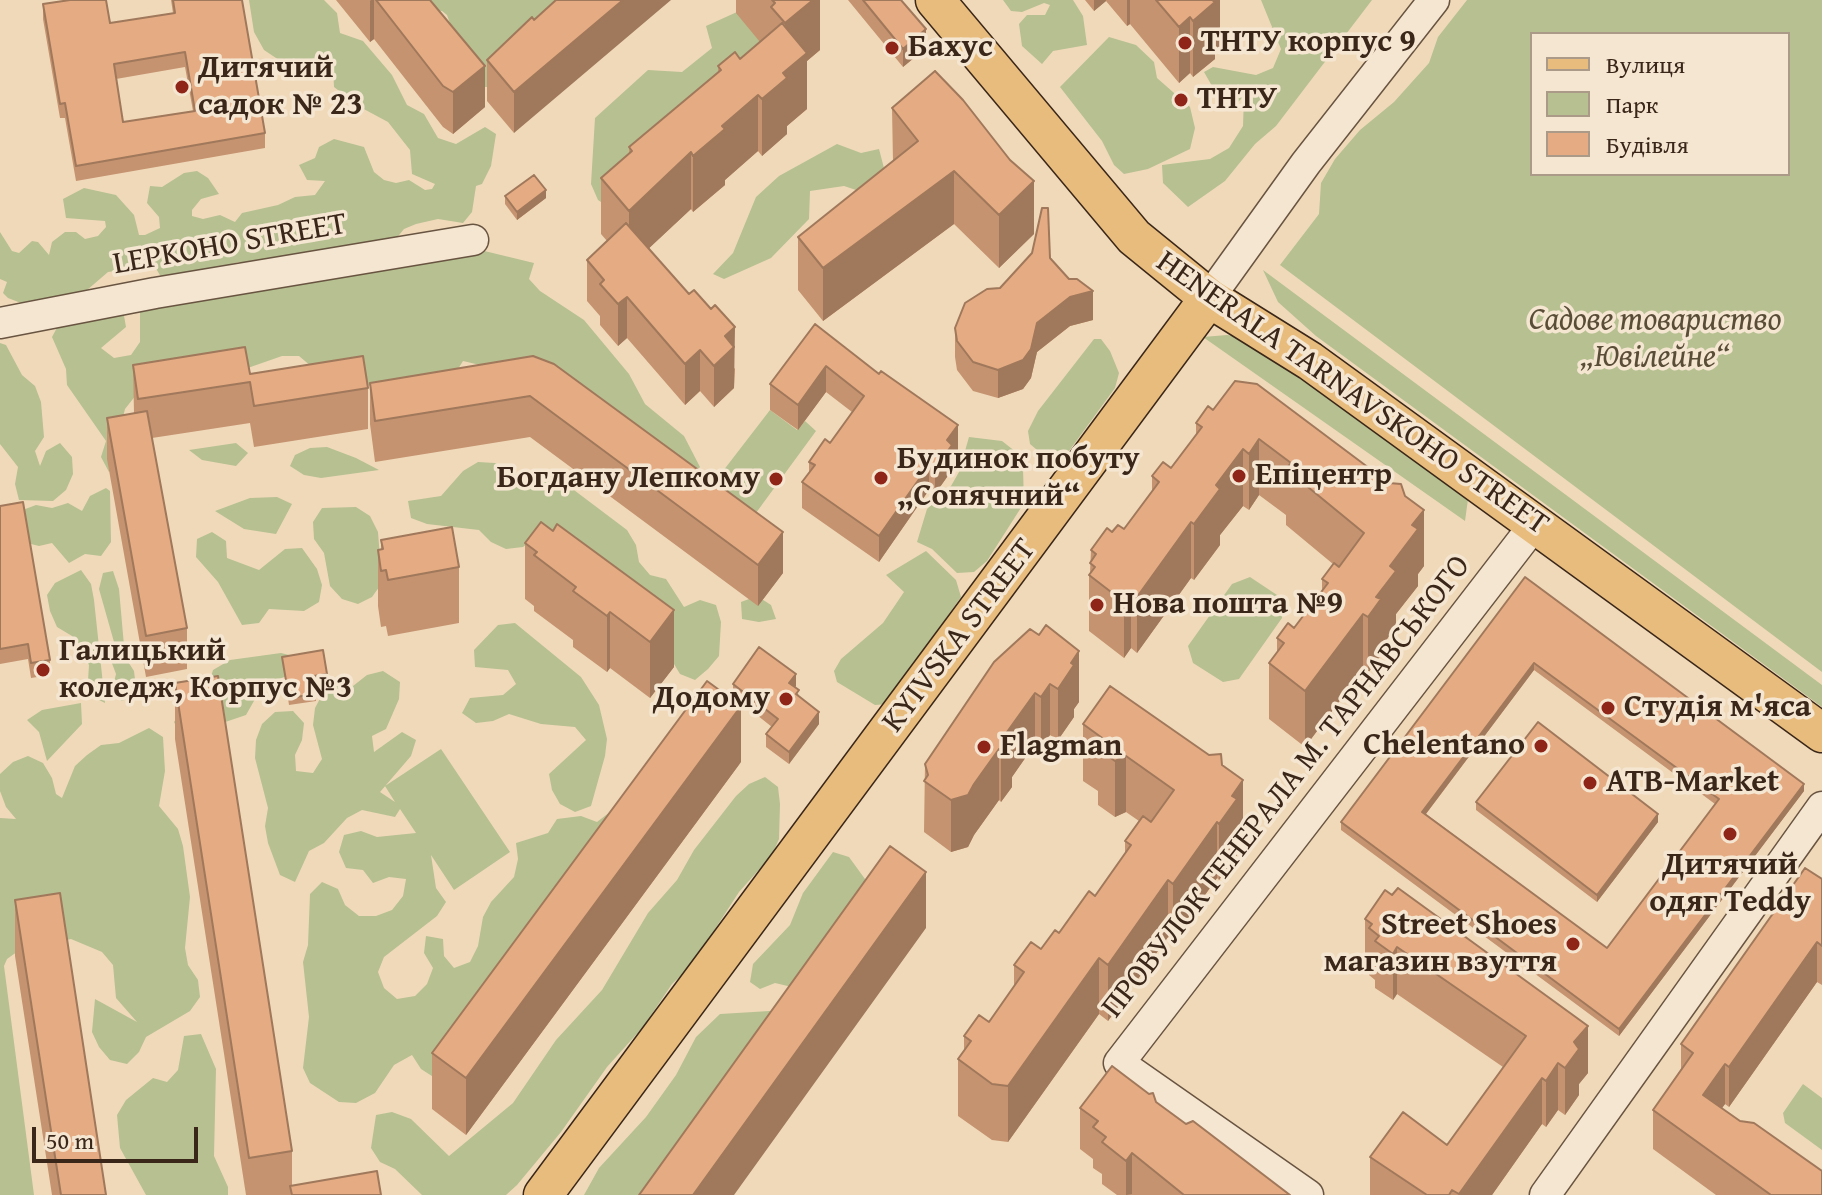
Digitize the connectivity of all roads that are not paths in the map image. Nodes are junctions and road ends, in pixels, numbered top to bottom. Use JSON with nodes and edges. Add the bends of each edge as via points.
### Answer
{"nodes":[{"id":1,"x":935,"y":0,"type":"edge"},
{"id":2,"x":1434,"y":0,"type":"edge"},
{"id":3,"x":473,"y":240,"type":"dead end"},
{"id":4,"x":1209,"y":298,"type":"junction"},
{"id":5,"x":0,"y":323,"type":"edge"},
{"id":6,"x":1535,"y":524,"type":"junction"},
{"id":7,"x":1822,"y":733,"type":"edge"},
{"id":8,"x":1822,"y":807,"type":"edge"},
{"id":9,"x":543,"y":1195,"type":"edge"},
{"id":10,"x":1308,"y":1195,"type":"edge"},
{"id":11,"x":1545,"y":1195,"type":"edge"}],
"edges":[{"from":1,"to":4,"type":"main road","name":"HENERALA TARNAVSKOHO STREET","via":[[1134,237]]},
{"from":2,"to":4,"type":"street","name":"KYIVSKA STREET"},
{"from":3,"to":5,"type":"street","name":"LEPKOHO STREET"},
{"from":4,"to":6,"type":"main road","name":"HENERALA TARNAVSKOHO STREET","via":[[1310,361]]},
{"from":4,"to":9,"type":"main road","name":"KYIVSKA STREET"},
{"from":6,"to":7,"type":"main road","name":"HENERALA TARNAVSKOHO STREET"},
{"from":6,"to":10,"type":"street","name":"ПРОВУЛОК ГЕНЕРАЛА М. ТАРНАВСЬКОГО","via":[[1119,1063]]},
{"from":8,"to":11,"type":"street"}]}
